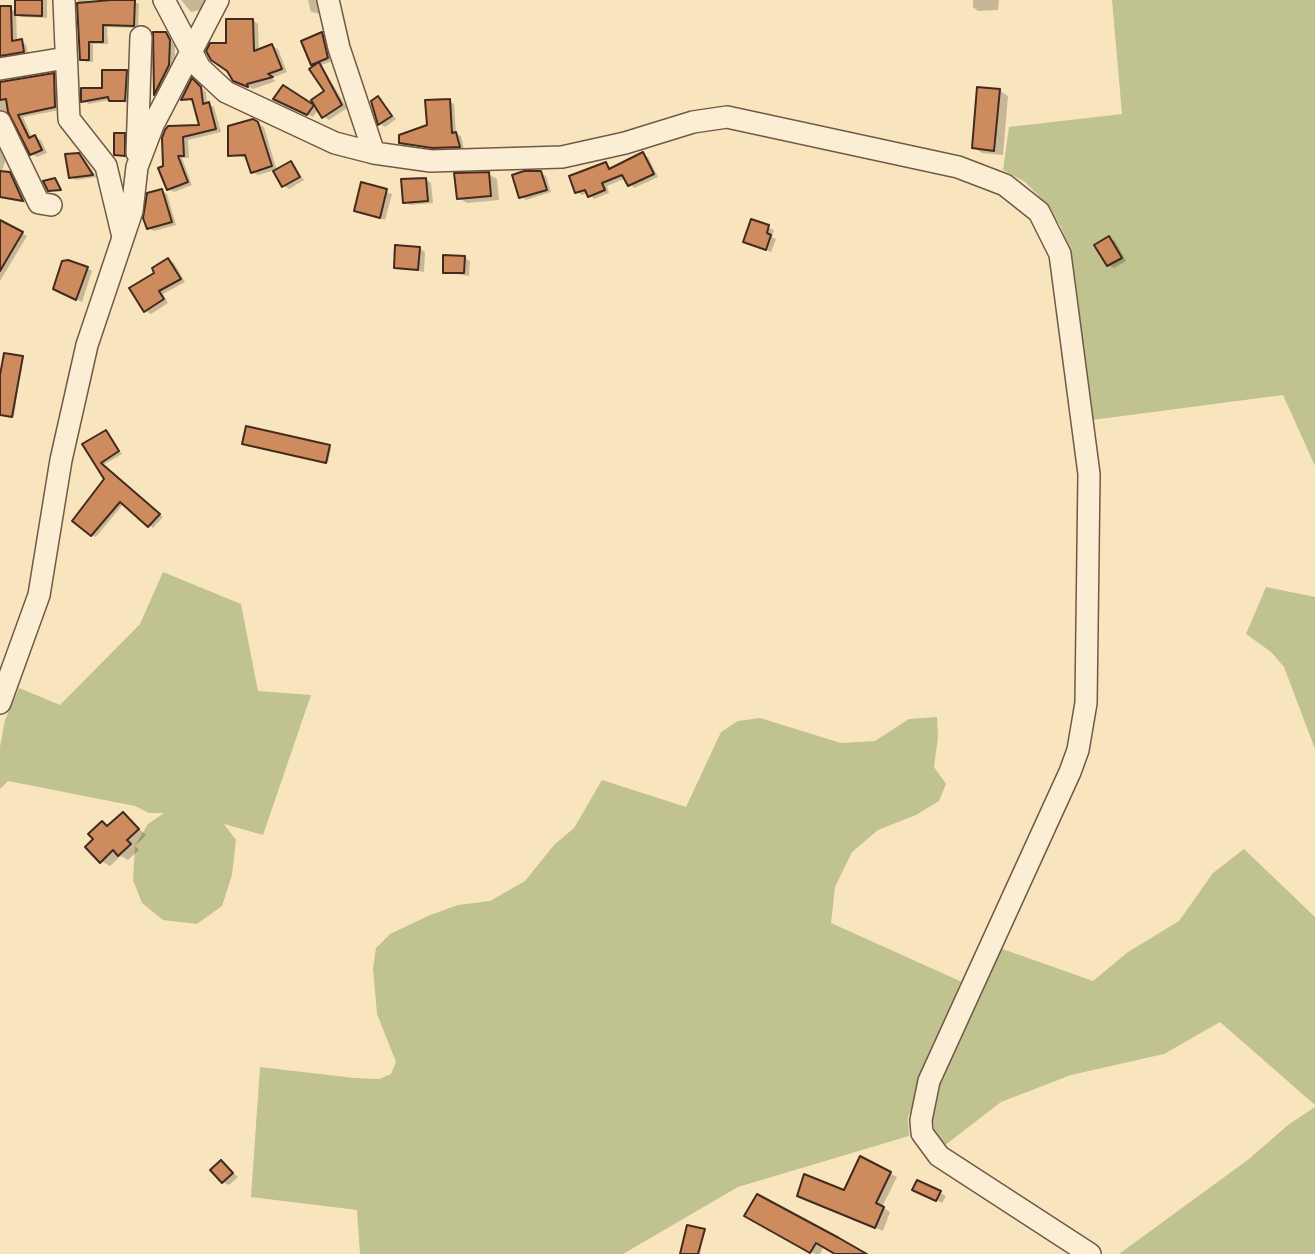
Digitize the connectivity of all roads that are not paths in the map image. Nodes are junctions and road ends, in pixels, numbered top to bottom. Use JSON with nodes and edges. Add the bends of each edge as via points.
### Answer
{"nodes":[{"id":1,"x":64,"y":0,"type":"edge"},
{"id":2,"x":164,"y":0,"type":"edge"},
{"id":3,"x":218,"y":0,"type":"edge"},
{"id":4,"x":328,"y":0,"type":"edge"},
{"id":5,"x":141,"y":37,"type":"dead end"},
{"id":6,"x":190,"y":50,"type":"junction"},
{"id":7,"x":66,"y":58,"type":"junction"},
{"id":8,"x":0,"y":69,"type":"edge"},
{"id":9,"x":0,"y":122,"type":"edge"},
{"id":10,"x":374,"y":153,"type":"junction"},
{"id":11,"x":137,"y":167,"type":"junction"},
{"id":12,"x":51,"y":205,"type":"dead end"},
{"id":13,"x":122,"y":237,"type":"junction"},
{"id":14,"x":0,"y":703,"type":"edge"},
{"id":15,"x":1090,"y":1254,"type":"edge"}],
"edges":[{"from":1,"to":7,"type":"street"},
{"from":2,"to":6,"type":"street"},
{"from":3,"to":6,"type":"street"},
{"from":4,"to":10,"type":"street"},
{"from":5,"to":11,"type":"street"},
{"from":6,"to":10,"type":"street","via":[[210,80],[226,92],[335,143]]},
{"from":6,"to":11,"type":"street"},
{"from":7,"to":8,"type":"street"},
{"from":7,"to":13,"type":"street","via":[[69,119],[106,166]]},
{"from":9,"to":12,"type":"street","via":[[39,202]]},
{"from":10,"to":15,"type":"street","via":[[431,161],[562,157],[727,117],[958,167],[1005,186],[1039,212],[1060,254],[1088,474],[1086,703],[1070,772],[929,1081],[921,1121],[922,1133],[939,1156]]},
{"from":11,"to":13,"type":"street","via":[[132,211]]},
{"from":13,"to":14,"type":"street","via":[[87,345],[59,470],[39,595]]}]}
